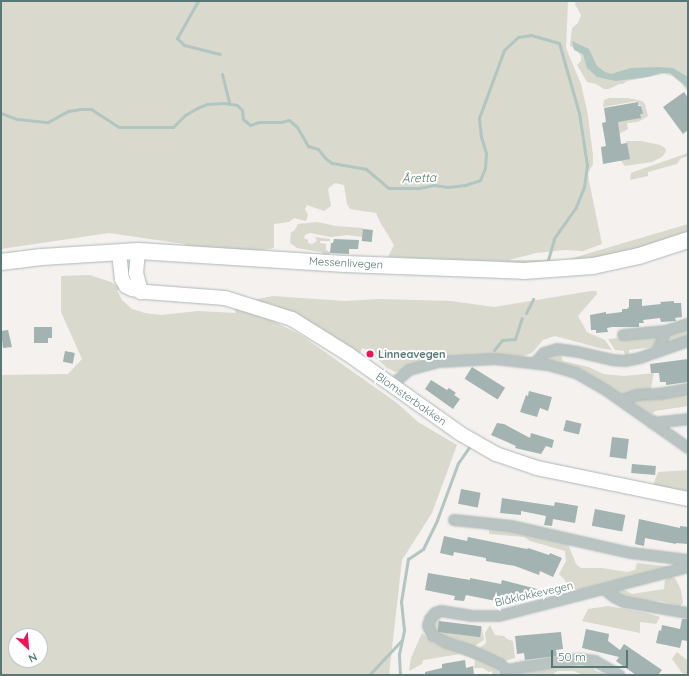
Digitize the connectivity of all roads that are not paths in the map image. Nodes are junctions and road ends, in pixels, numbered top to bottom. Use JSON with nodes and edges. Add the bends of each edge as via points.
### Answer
{"nodes":[{"id":1,"x":688,"y":240,"type":"edge"},
{"id":2,"x":138,"y":251,"type":"junction"},
{"id":3,"x":119,"y":252,"type":"junction"},
{"id":4,"x":1,"y":262,"type":"edge"},
{"id":5,"x":140,"y":292,"type":"junction"},
{"id":6,"x":688,"y":324,"type":"edge"},
{"id":7,"x":666,"y":331,"type":"junction"},
{"id":8,"x":623,"y":335,"type":"dead end"},
{"id":9,"x":688,"y":341,"type":"edge"},
{"id":10,"x":657,"y":352,"type":"junction"},
{"id":11,"x":535,"y":363,"type":"junction"},
{"id":12,"x":392,"y":385,"type":"junction"},
{"id":13,"x":688,"y":389,"type":"edge"},
{"id":14,"x":623,"y":400,"type":"junction"},
{"id":15,"x":688,"y":419,"type":"edge"},
{"id":16,"x":652,"y":423,"type":"junction"},
{"id":17,"x":688,"y":448,"type":"edge"},
{"id":18,"x":688,"y":499,"type":"edge"},
{"id":19,"x":454,"y":520,"type":"dead end"},
{"id":20,"x":688,"y":560,"type":"edge"},
{"id":21,"x":688,"y":567,"type":"edge"},
{"id":22,"x":604,"y":589,"type":"junction"},
{"id":23,"x":688,"y":613,"type":"edge"},
{"id":24,"x":508,"y":674,"type":"edge"},
{"id":25,"x":619,"y":675,"type":"edge"}],
"edges":[{"from":1,"to":2,"type":"main road","name":"Messenlivegen","via":[[639,256],[607,263],[524,272]]},
{"from":2,"to":3,"type":"main road","name":"Messenlivegen"},
{"from":2,"to":5,"type":"street","via":[[136,273]]},
{"from":3,"to":4,"type":"main road","name":"Messenlivegen"},
{"from":3,"to":5,"type":"street","name":"Blomsterbakken","via":[[122,279],[126,286]]},
{"from":5,"to":12,"type":"street","name":"Blomsterbakken","via":[[225,298],[277,313],[307,327]]},
{"from":6,"to":7,"type":"street"},
{"from":7,"to":8,"type":"street"},
{"from":7,"to":10,"type":"street"},
{"from":9,"to":10,"type":"street"},
{"from":10,"to":11,"type":"street","via":[[625,361],[557,349],[544,353]]},
{"from":11,"to":12,"type":"street","via":[[495,359],[430,364],[408,370]]},
{"from":11,"to":14,"type":"street","via":[[576,373]]},
{"from":12,"to":18,"type":"street","name":"Blomsterbakken","via":[[461,434],[496,454],[537,468]]},
{"from":13,"to":14,"type":"street","via":[[637,395]]},
{"from":14,"to":16,"type":"street"},
{"from":15,"to":16,"type":"street"},
{"from":16,"to":17,"type":"street"},
{"from":19,"to":20,"type":"street","via":[[511,526],[631,553]]},
{"from":21,"to":22,"type":"street","name":"Blåklokkevegen"},
{"from":22,"to":23,"type":"street","via":[[624,602]]},
{"from":22,"to":24,"type":"street","name":"Blåklokkevegen","via":[[499,616],[471,616],[441,611],[430,619],[428,626],[434,636],[500,664]]},
{"from":24,"to":25,"type":"street","name":"Blåklokkevegen","via":[[579,659],[595,661]]}]}
